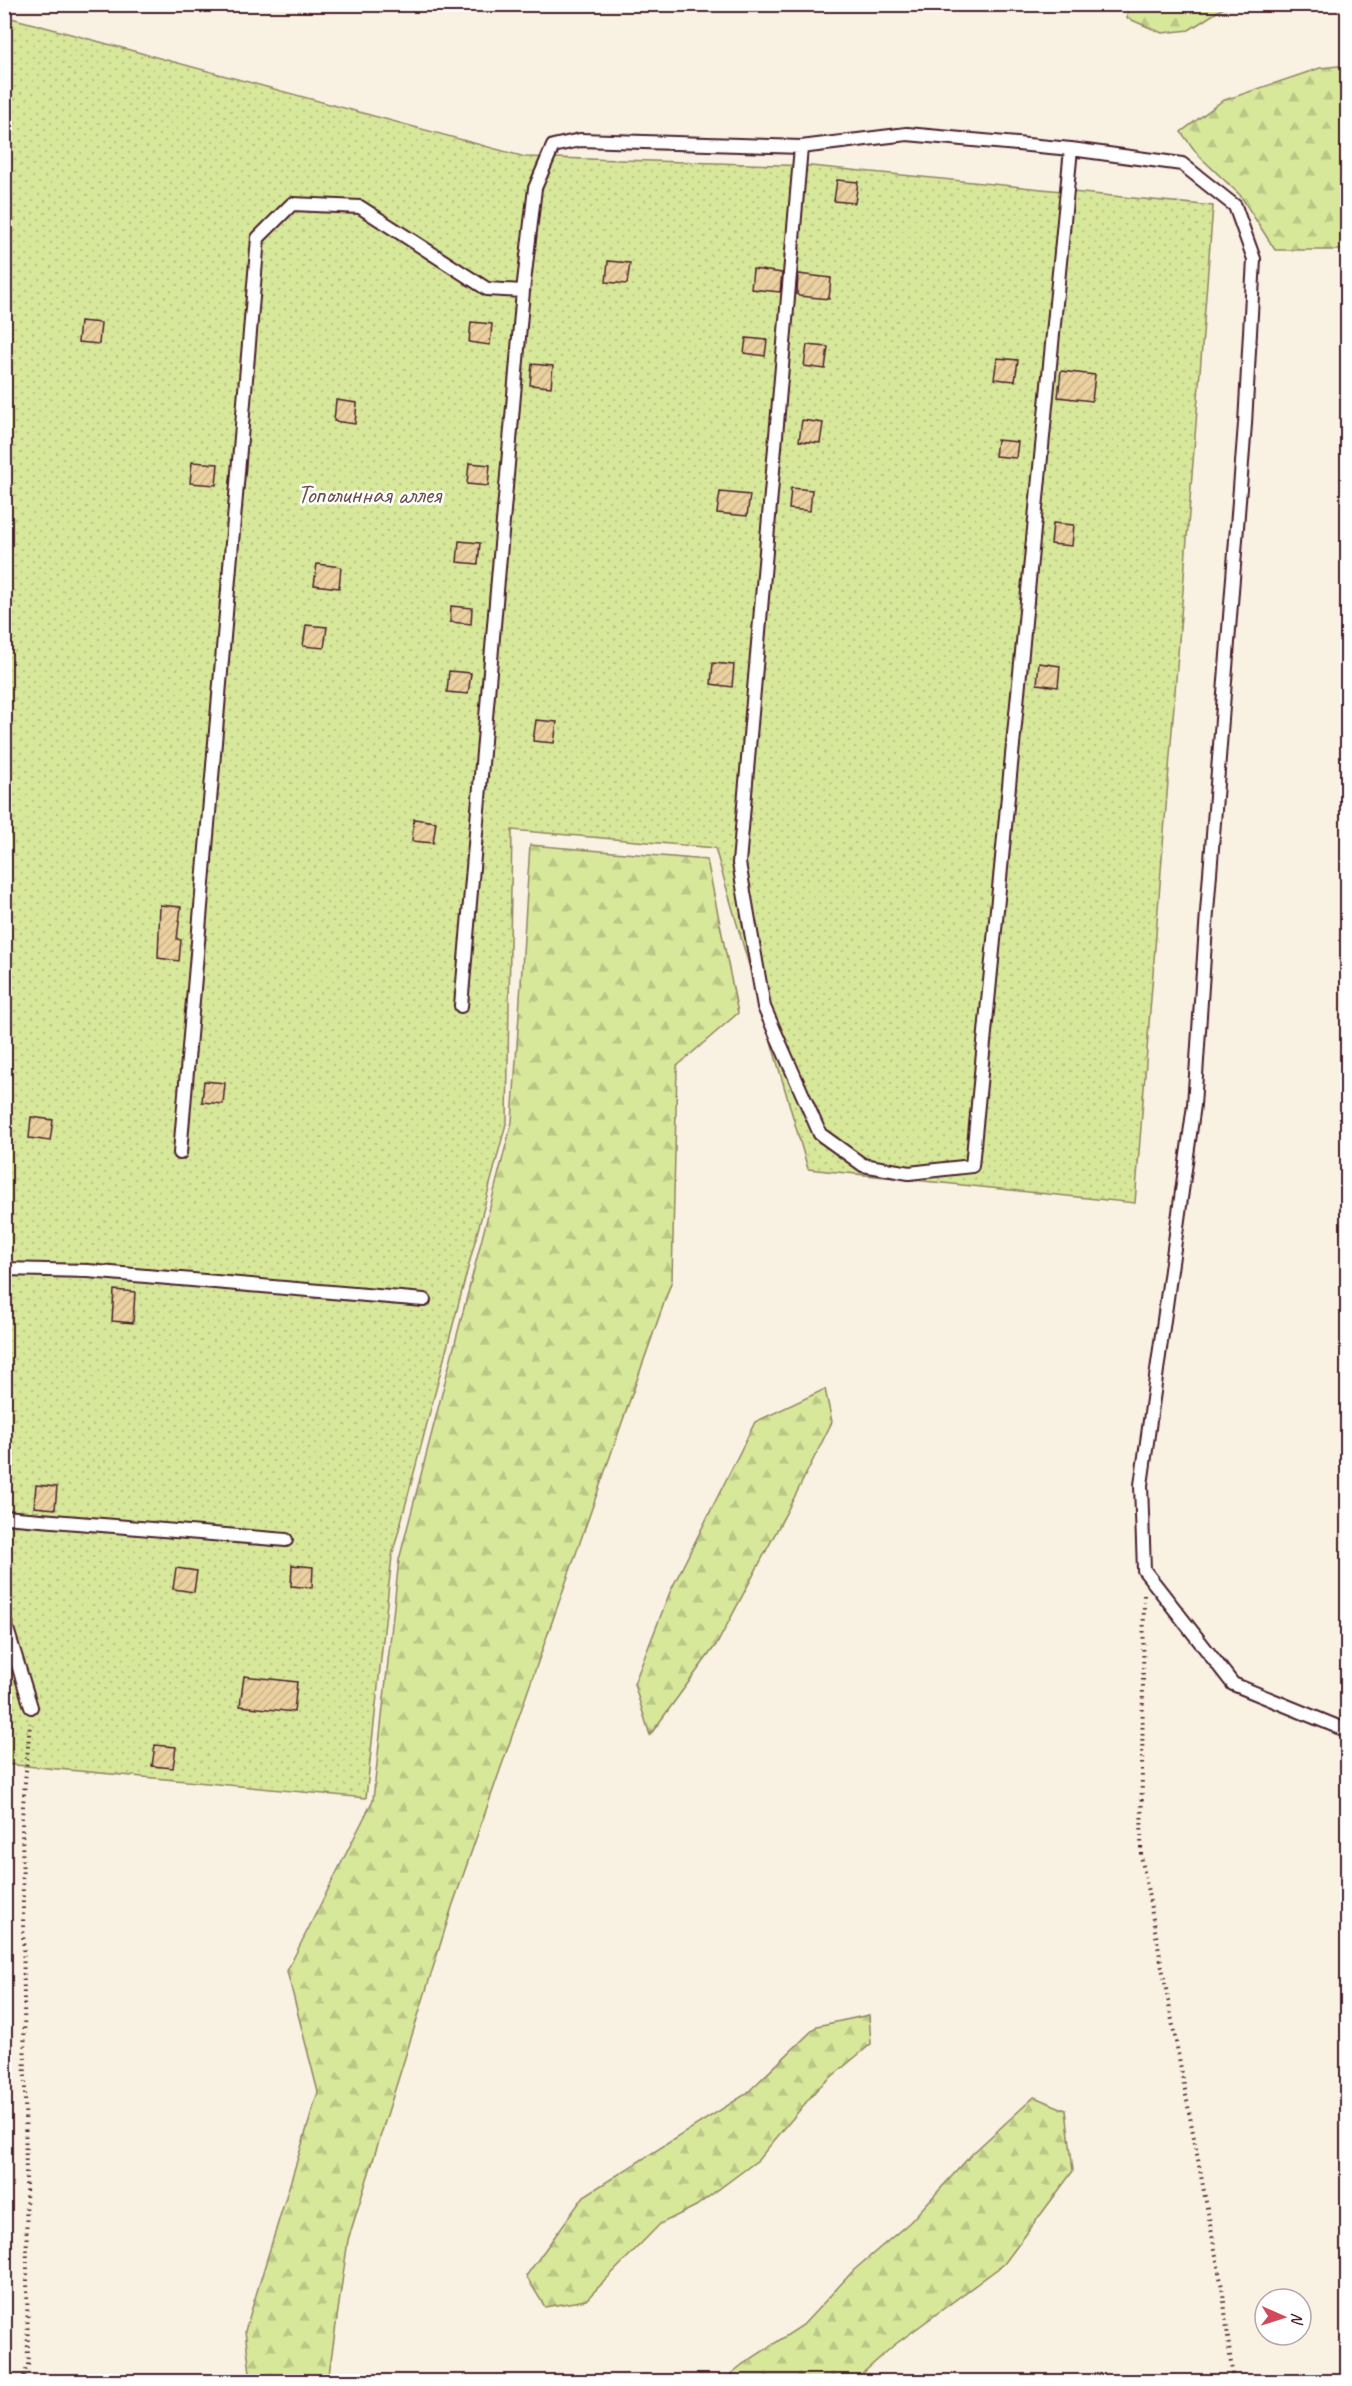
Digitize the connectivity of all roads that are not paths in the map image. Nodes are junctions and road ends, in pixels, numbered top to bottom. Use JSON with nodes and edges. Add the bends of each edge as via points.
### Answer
{"nodes":[{"id":1,"x":801,"y":147,"type":"junction"},
{"id":2,"x":1071,"y":149,"type":"junction"},
{"id":3,"x":523,"y":291,"type":"junction"},
{"id":4,"x":461,"y":1006,"type":"dead end"},
{"id":5,"x":180,"y":1153,"type":"dead end"},
{"id":6,"x":4,"y":1269,"type":"edge"},
{"id":7,"x":424,"y":1300,"type":"dead end"},
{"id":8,"x":4,"y":1517,"type":"edge"},
{"id":9,"x":286,"y":1540,"type":"dead end"},
{"id":10,"x":4,"y":1619,"type":"edge"},
{"id":11,"x":31,"y":1707,"type":"road end"},
{"id":12,"x":1347,"y":1731,"type":"edge"}],
"edges":[{"from":1,"to":2,"type":"lane","via":[[907,134]]},
{"from":1,"to":2,"type":"lane","via":[[739,863],[764,1007],[820,1134],[863,1165],[909,1173],[972,1166]]},
{"from":1,"to":3,"type":"lane","via":[[580,140],[553,146],[535,188]]},
{"from":2,"to":12,"type":"lane","via":[[1182,164],[1234,206],[1254,259],[1194,1105],[1141,1485],[1144,1570],[1233,1684]]},
{"from":3,"to":4,"type":"lane"},
{"from":3,"to":5,"type":"lane","via":[[488,289],[360,207],[292,204],[258,238]]},
{"from":6,"to":7,"type":"lane","via":[[88,1271]]},
{"from":8,"to":9,"type":"lane"},
{"from":10,"to":11,"type":"lane"}]}
